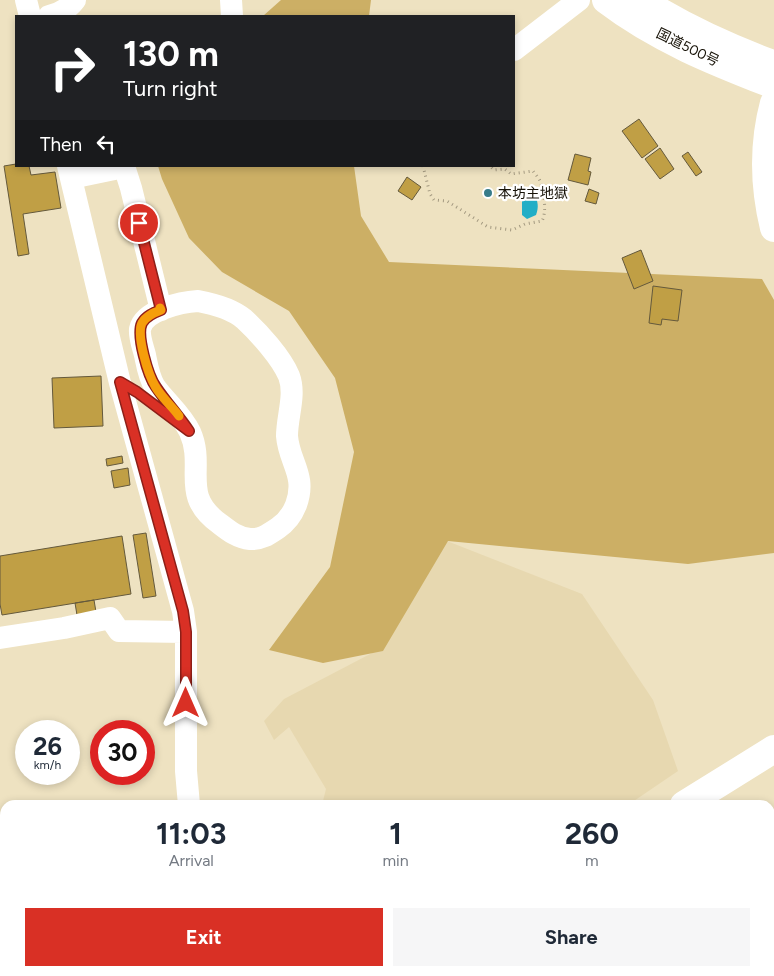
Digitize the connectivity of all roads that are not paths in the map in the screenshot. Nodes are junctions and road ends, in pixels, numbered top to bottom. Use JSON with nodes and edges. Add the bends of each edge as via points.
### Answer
{"nodes":[{"id":1,"x":26,"y":0,"type":"edge"},
{"id":2,"x":75,"y":0,"type":"edge"},
{"id":3,"x":231,"y":0,"type":"edge"},
{"id":4,"x":579,"y":0,"type":"edge"},
{"id":5,"x":606,"y":0,"type":"edge"},
{"id":6,"x":641,"y":0,"type":"edge"},
{"id":7,"x":30,"y":15,"type":"edge"},
{"id":8,"x":56,"y":15,"type":"edge"},
{"id":9,"x":232,"y":15,"type":"edge"},
{"id":10,"x":515,"y":49,"type":"edge"},
{"id":11,"x":774,"y":65,"type":"edge"},
{"id":12,"x":774,"y":85,"type":"edge"},
{"id":13,"x":774,"y":103,"type":"edge"},
{"id":14,"x":124,"y":167,"type":"edge"},
{"id":15,"x":70,"y":172,"type":"edge"},
{"id":16,"x":774,"y":228,"type":"edge"},
{"id":17,"x":161,"y":310,"type":"junction"},
{"id":18,"x":120,"y":382,"type":"junction"},
{"id":19,"x":189,"y":431,"type":"junction"},
{"id":20,"x":186,"y":632,"type":"junction"},
{"id":21,"x":0,"y":638,"type":"edge"},
{"id":22,"x":774,"y":749,"type":"edge"},
{"id":23,"x":189,"y":800,"type":"edge"},
{"id":24,"x":692,"y":800,"type":"edge"}],
"edges":[{"from":1,"to":7,"type":"street"},
{"from":2,"to":8,"type":"street"},
{"from":3,"to":9,"type":"street"},
{"from":4,"to":10,"type":"street"},
{"from":5,"to":12,"type":"highway","name":"国道500号","via":[[680,46]]},
{"from":6,"to":11,"type":"highway","name":"国道500号","via":[[698,32]]},
{"from":13,"to":16,"type":"highway","via":[[766,161]]},
{"from":14,"to":15,"type":"street"},
{"from":14,"to":17,"type":"street"},
{"from":15,"to":18,"type":"street"},
{"from":17,"to":19,"type":"street","via":[[148,316],[140,329],[146,362],[155,386]]},
{"from":17,"to":19,"type":"street","via":[[198,301],[238,314],[285,368],[292,393],[287,429],[289,447],[300,484],[299,496],[288,519],[267,535],[248,539],[236,536],[210,518],[195,490],[195,449]]},
{"from":18,"to":19,"type":"street"},
{"from":18,"to":20,"type":"street"},
{"from":20,"to":21,"type":"street","via":[[119,631],[110,618]]},
{"from":20,"to":23,"type":"street"},
{"from":22,"to":24,"type":"highway"}]}
